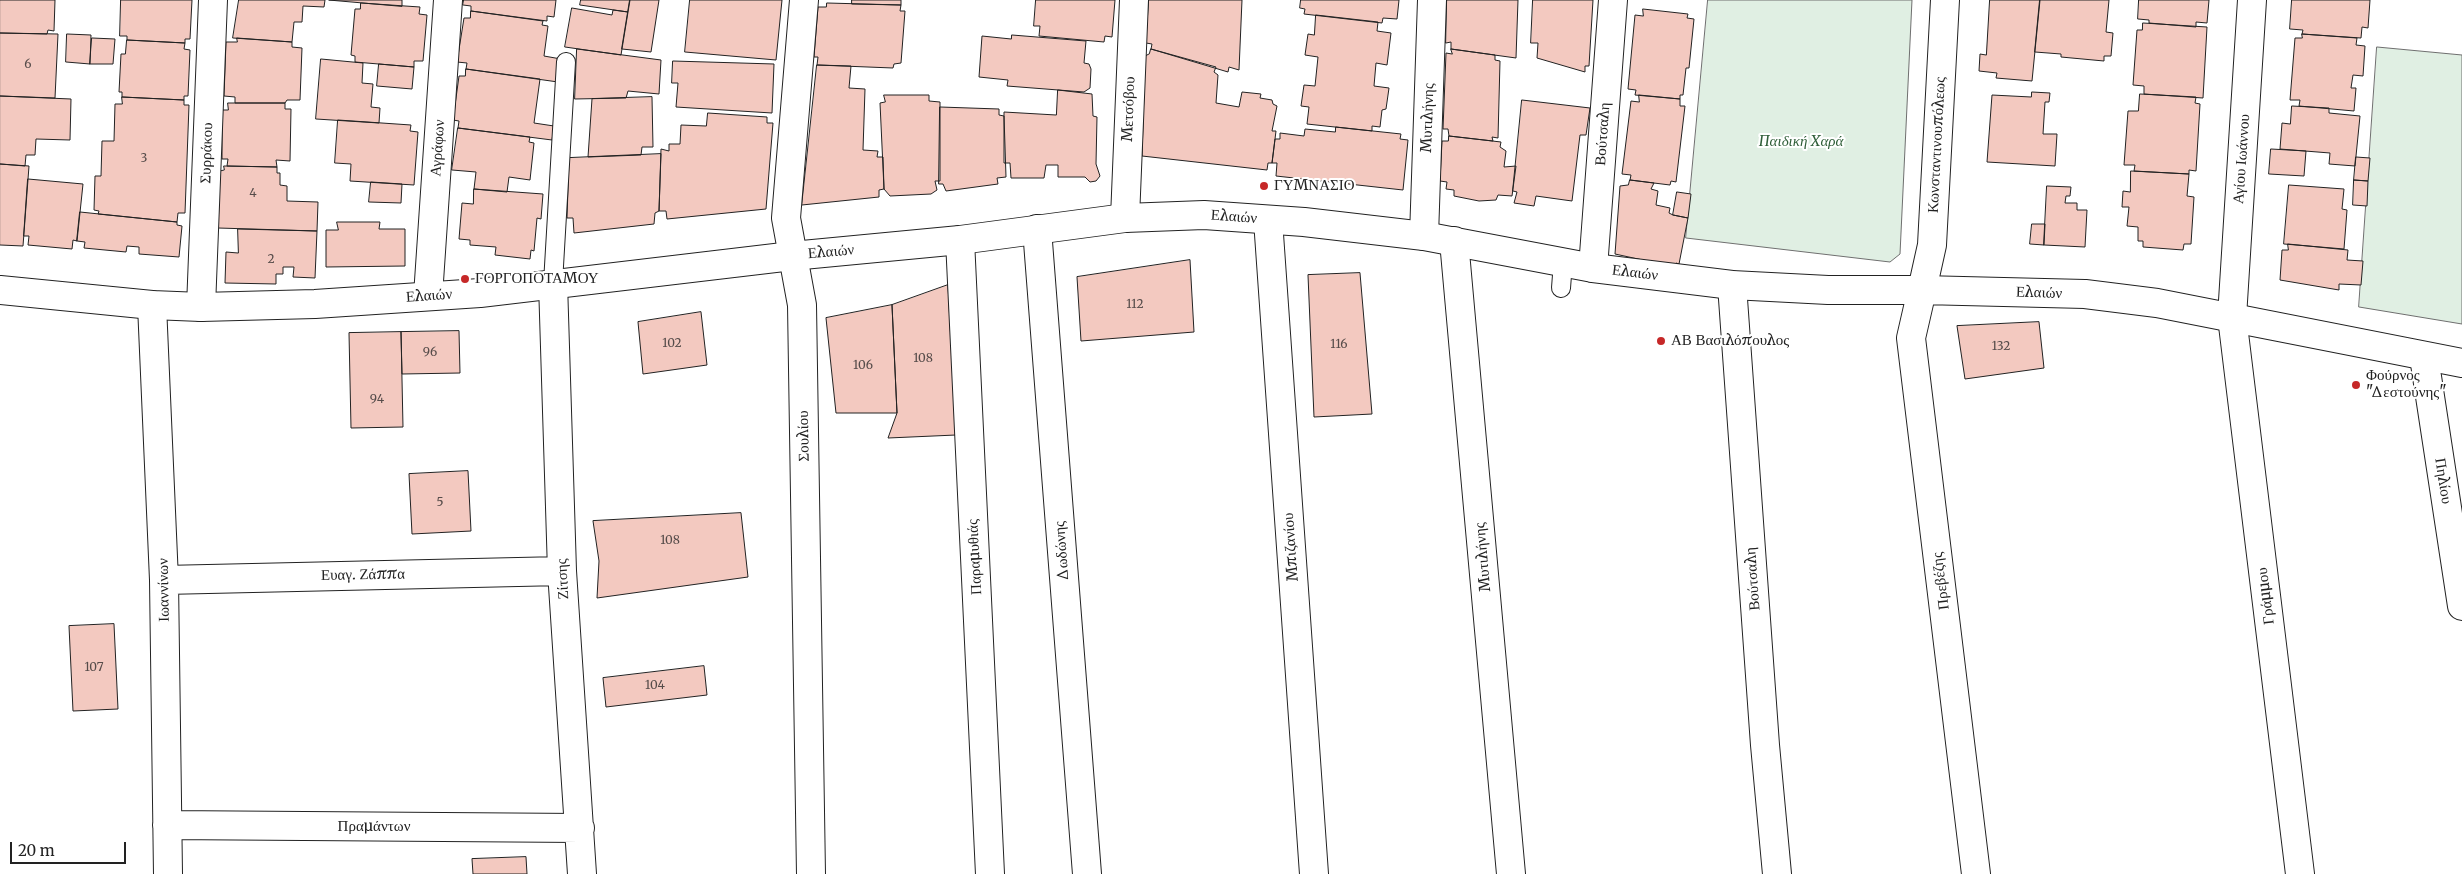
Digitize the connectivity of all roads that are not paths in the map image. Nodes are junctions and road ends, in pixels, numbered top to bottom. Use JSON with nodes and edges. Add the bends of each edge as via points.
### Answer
{"nodes":[{"id":1,"x":213,"y":0,"type":"edge"},
{"id":2,"x":448,"y":0,"type":"edge"},
{"id":3,"x":804,"y":0,"type":"edge"},
{"id":4,"x":1134,"y":0,"type":"edge"},
{"id":5,"x":1432,"y":0,"type":"edge"},
{"id":6,"x":1612,"y":0,"type":"edge"},
{"id":7,"x":1945,"y":0,"type":"edge"},
{"id":8,"x":2252,"y":0,"type":"edge"},
{"id":9,"x":566,"y":62,"type":"dead end"},
{"id":10,"x":1125,"y":218,"type":"junction"},
{"id":11,"x":1268,"y":220,"type":"junction"},
{"id":12,"x":1037,"y":229,"type":"junction"},
{"id":13,"x":1424,"y":236,"type":"junction"},
{"id":14,"x":960,"y":240,"type":"junction"},
{"id":15,"x":1454,"y":241,"type":"junction"},
{"id":16,"x":792,"y":256,"type":"junction"},
{"id":17,"x":1593,"y":268,"type":"junction"},
{"id":18,"x":554,"y":283,"type":"junction"},
{"id":19,"x":1732,"y":285,"type":"junction"},
{"id":20,"x":0,"y":290,"type":"edge"},
{"id":21,"x":1922,"y":290,"type":"junction"},
{"id":22,"x":428,"y":296,"type":"junction"},
{"id":23,"x":152,"y":305,"type":"junction"},
{"id":24,"x":201,"y":307,"type":"junction"},
{"id":25,"x":2232,"y":317,"type":"junction"},
{"id":26,"x":2424,"y":357,"type":"junction"},
{"id":27,"x":2462,"y":363,"type":"edge"},
{"id":28,"x":562,"y":571,"type":"junction"},
{"id":29,"x":164,"y":580,"type":"junction"},
{"id":30,"x":2462,"y":606,"type":"edge"},
{"id":31,"x":167,"y":825,"type":"junction"},
{"id":32,"x":580,"y":828,"type":"junction"},
{"id":33,"x":168,"y":874,"type":"edge"},
{"id":34,"x":582,"y":874,"type":"edge"},
{"id":35,"x":811,"y":874,"type":"edge"},
{"id":36,"x":990,"y":874,"type":"edge"},
{"id":37,"x":1087,"y":874,"type":"edge"},
{"id":38,"x":1314,"y":874,"type":"edge"},
{"id":39,"x":1511,"y":874,"type":"edge"},
{"id":40,"x":1777,"y":874,"type":"edge"},
{"id":41,"x":1976,"y":874,"type":"edge"},
{"id":42,"x":2300,"y":874,"type":"edge"}],
"edges":[{"from":1,"to":24,"type":"street","name":"Συρράκου"},
{"from":2,"to":22,"type":"street","name":"Αγράφων"},
{"from":3,"to":16,"type":"street","name":"Σουλίου","via":[[786,218]]},
{"from":4,"to":10,"type":"street","name":"Μετσόβου"},
{"from":5,"to":13,"type":"street","name":"Μυτιλήνης"},
{"from":6,"to":17,"type":"street","name":"Βούτσαλη"},
{"from":7,"to":21,"type":"street","name":"Κωνσταντινουπόλεως","via":[[1932,245]]},
{"from":8,"to":25,"type":"street","name":"Αγίου Ιωάννου"},
{"from":9,"to":18,"type":"lane"},
{"from":10,"to":11,"type":"street","name":"Ελαιών","via":[[1204,215]]},
{"from":10,"to":12,"type":"street","name":"Ελαιών"},
{"from":11,"to":13,"type":"street","name":"Ελαιών"},
{"from":11,"to":38,"type":"street","name":"Μπιζανίου"},
{"from":12,"to":14,"type":"street","name":"Ελαιών"},
{"from":12,"to":37,"type":"street","name":"Δωδώνης"},
{"from":13,"to":15,"type":"street","name":"Ελαιών"},
{"from":14,"to":16,"type":"street","name":"Ελαιών"},
{"from":14,"to":36,"type":"street","name":"Παραμυθιάς"},
{"from":15,"to":17,"type":"street","name":"Ελαιών","via":[[1562,275]]},
{"from":15,"to":39,"type":"street","name":"Μυτιλήνης"},
{"from":16,"to":18,"type":"street","name":"Ελαιών"},
{"from":16,"to":35,"type":"street","name":"Σουλίου","via":[[802,305]]},
{"from":17,"to":19,"type":"street","name":"Ελαιών"},
{"from":18,"to":22,"type":"street","name":"Ελαιών"},
{"from":18,"to":28,"type":"street","name":"Ζίτσης"},
{"from":19,"to":21,"type":"street","name":"Ελαιών"},
{"from":19,"to":40,"type":"street","name":"Βούτσαλη"},
{"from":20,"to":23,"type":"street","name":"Ελαιών"},
{"from":21,"to":25,"type":"street","name":"Ελαιών","via":[[2085,294]]},
{"from":21,"to":41,"type":"street","name":"Πρεβέζης","via":[[1911,338]]},
{"from":22,"to":24,"type":"street","name":"Ελαιών","via":[[315,304]]},
{"from":23,"to":24,"type":"street","name":"Ελαιών"},
{"from":23,"to":29,"type":"street","name":"Ιωαννίνων"},
{"from":25,"to":26,"type":"street","name":"Ελαιών"},
{"from":25,"to":42,"type":"street","name":"Γράμμου"},
{"from":26,"to":27,"type":"street","name":"Ελαιών"},
{"from":26,"to":30,"type":"street","name":"Πηλίου"},
{"from":28,"to":29,"type":"street","name":"Ευαγ. Ζάππα"},
{"from":28,"to":32,"type":"street","name":"Ζίτσης"},
{"from":29,"to":31,"type":"street","name":"Ιωαννίνων"},
{"from":31,"to":32,"type":"street","name":"Πραμάντων"},
{"from":31,"to":33,"type":"street","name":"Ιωαννίνων"},
{"from":32,"to":34,"type":"street","name":"Ζίτσης"}]}
